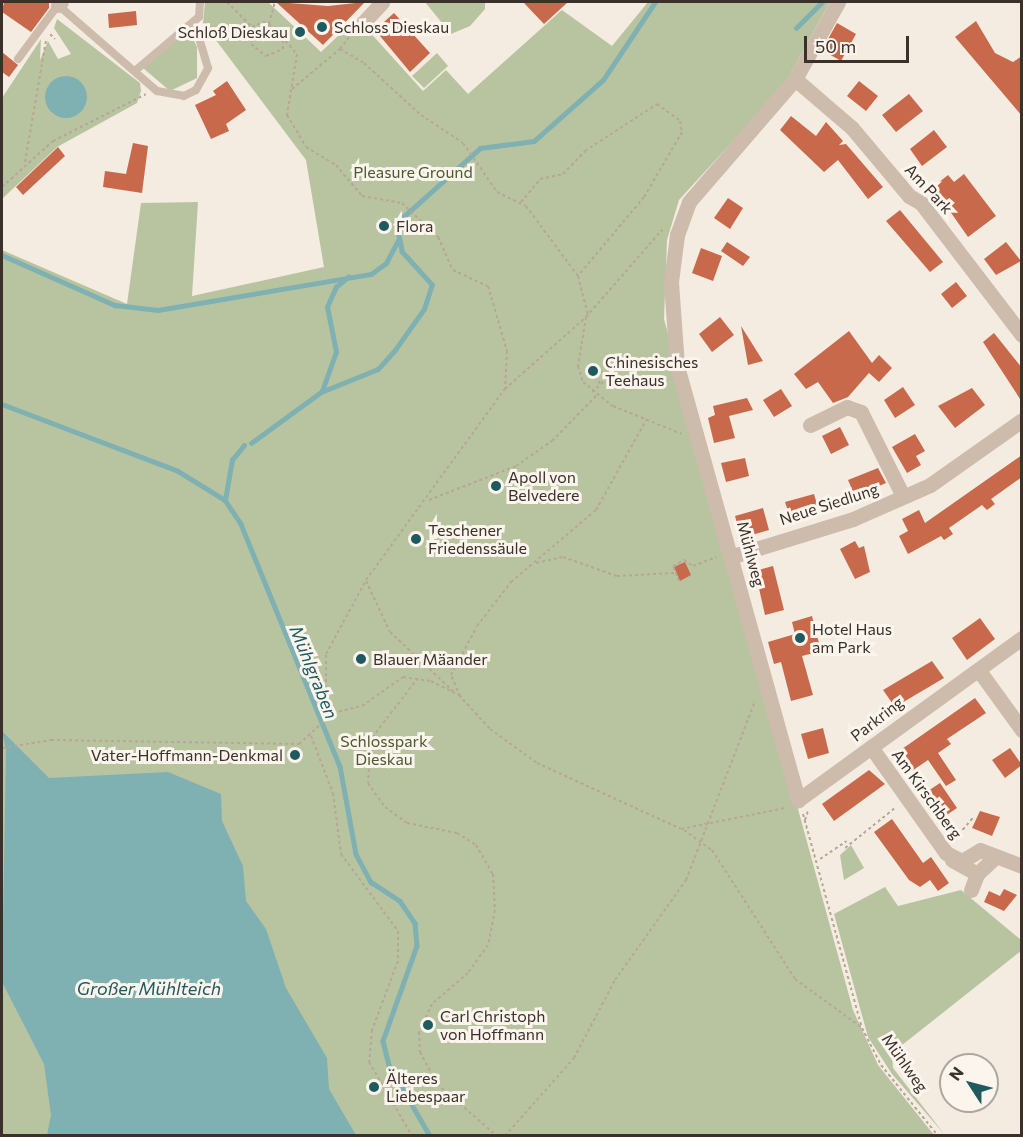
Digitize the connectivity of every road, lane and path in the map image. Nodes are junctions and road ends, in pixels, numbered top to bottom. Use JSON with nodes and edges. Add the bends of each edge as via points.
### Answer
{"nodes":[{"id":1,"x":200,"y":2,"type":"edge"},
{"id":2,"x":227,"y":2,"type":"edge"},
{"id":3,"x":276,"y":2,"type":"edge"},
{"id":4,"x":382,"y":2,"type":"edge"},
{"id":5,"x":838,"y":2,"type":"edge"},
{"id":6,"x":60,"y":3,"type":"edge"},
{"id":7,"x":194,"y":21,"type":"junction"},
{"id":8,"x":268,"y":24,"type":"junction"},
{"id":9,"x":252,"y":27,"type":"junction"},
{"id":10,"x":359,"y":27,"type":"dead end"},
{"id":11,"x":47,"y":32,"type":"dead end"},
{"id":12,"x":283,"y":38,"type":"junction"},
{"id":13,"x":18,"y":58,"type":"dead end"},
{"id":14,"x":136,"y":70,"type":"junction"},
{"id":15,"x":795,"y":79,"type":"junction"},
{"id":16,"x":292,"y":89,"type":"junction"},
{"id":17,"x":146,"y":94,"type":"dead end"},
{"id":18,"x":25,"y":162,"type":"junction"},
{"id":19,"x":2,"y":187,"type":"edge"},
{"id":20,"x":521,"y":202,"type":"junction"},
{"id":21,"x":666,"y":227,"type":"dead end"},
{"id":22,"x":578,"y":276,"type":"junction"},
{"id":23,"x":587,"y":316,"type":"junction"},
{"id":24,"x":1022,"y":335,"type":"edge"},
{"id":25,"x":601,"y":371,"type":"dead end"},
{"id":26,"x":615,"y":372,"type":"dead end"},
{"id":27,"x":594,"y":377,"type":"dead end"},
{"id":28,"x":608,"y":378,"type":"junction"},
{"id":29,"x":601,"y":384,"type":"junction"},
{"id":30,"x":505,"y":389,"type":"junction"},
{"id":31,"x":592,"y":392,"type":"junction"},
{"id":32,"x":597,"y":395,"type":"junction"},
{"id":33,"x":646,"y":420,"type":"junction"},
{"id":34,"x":1022,"y":420,"type":"edge"},
{"id":35,"x":810,"y":425,"type":"dead end"},
{"id":36,"x":699,"y":434,"type":"junction"},
{"id":37,"x":903,"y":496,"type":"junction"},
{"id":38,"x":427,"y":501,"type":"junction"},
{"id":39,"x":733,"y":555,"type":"junction"},
{"id":40,"x":534,"y":564,"type":"junction"},
{"id":41,"x":674,"y":573,"type":"junction"},
{"id":42,"x":366,"y":580,"type":"junction"},
{"id":43,"x":678,"y":581,"type":"dead end"},
{"id":44,"x":1022,"y":638,"type":"edge"},
{"id":45,"x":980,"y":672,"type":"junction"},
{"id":46,"x":419,"y":677,"type":"junction"},
{"id":47,"x":767,"y":687,"type":"junction"},
{"id":48,"x":459,"y":696,"type":"junction"},
{"id":49,"x":326,"y":718,"type":"junction"},
{"id":50,"x":1022,"y":730,"type":"edge"},
{"id":51,"x":312,"y":735,"type":"junction"},
{"id":52,"x":871,"y":747,"type":"junction"},
{"id":53,"x":2,"y":748,"type":"edge"},
{"id":54,"x":908,"y":799,"type":"junction"},
{"id":55,"x":798,"y":800,"type":"junction"},
{"id":56,"x":974,"y":816,"type":"dead end"},
{"id":57,"x":709,"y":824,"type":"junction"},
{"id":58,"x":681,"y":829,"type":"junction"},
{"id":59,"x":850,"y":839,"type":"junction"},
{"id":60,"x":704,"y":841,"type":"junction"},
{"id":61,"x":845,"y":848,"type":"dead end"},
{"id":62,"x":945,"y":851,"type":"junction"},
{"id":63,"x":996,"y":856,"type":"junction"},
{"id":64,"x":820,"y":859,"type":"junction"},
{"id":65,"x":1022,"y":866,"type":"edge"},
{"id":66,"x":977,"y":874,"type":"junction"},
{"id":67,"x":970,"y":890,"type":"dead end"},
{"id":68,"x":862,"y":1028,"type":"junction"},
{"id":69,"x":412,"y":1136,"type":"edge"},
{"id":70,"x":497,"y":1136,"type":"edge"},
{"id":71,"x":505,"y":1136,"type":"edge"},
{"id":72,"x":938,"y":1136,"type":"edge"}],
"edges":[{"from":1,"to":7,"type":"lane","via":[[201,11]]},
{"from":2,"to":9,"type":"path"},
{"from":3,"to":8,"type":"path"},
{"from":4,"to":10,"type":"street"},
{"from":5,"to":15,"type":"street","name":"Mühlweg"},
{"from":6,"to":13,"type":"lane"},
{"from":6,"to":14,"type":"lane"},
{"from":7,"to":14,"type":"lane"},
{"from":7,"to":14,"type":"lane","via":[[208,58],[196,90],[164,94]]},
{"from":8,"to":9,"type":"path"},
{"from":8,"to":12,"type":"path"},
{"from":9,"to":12,"type":"path","via":[[251,44],[266,56],[283,49]]},
{"from":11,"to":18,"type":"path"},
{"from":12,"to":16,"type":"path","via":[[298,58]]},
{"from":15,"to":24,"type":"street","name":"Am Park","via":[[852,128],[909,196],[921,203]]},
{"from":15,"to":36,"type":"street","name":"Mühlweg","via":[[689,202],[677,235],[672,325],[677,366]]},
{"from":16,"to":20,"type":"path","via":[[340,49],[470,151],[497,192]]},
{"from":16,"to":30,"type":"path","via":[[287,115],[306,147],[336,165],[362,196],[406,207],[443,244],[453,270],[483,282],[491,292],[507,351]]},
{"from":17,"to":18,"type":"path","via":[[88,121]]},
{"from":18,"to":19,"type":"path"},
{"from":20,"to":22,"type":"path"},
{"from":20,"to":22,"type":"path","via":[[533,185],[562,174],[585,151],[657,104],[680,122],[682,132],[644,197]]},
{"from":21,"to":23,"type":"path"},
{"from":22,"to":23,"type":"path"},
{"from":23,"to":30,"type":"path"},
{"from":23,"to":31,"type":"path","via":[[579,375]]},
{"from":25,"to":28,"type":"path"},
{"from":26,"to":28,"type":"path"},
{"from":27,"to":29,"type":"path"},
{"from":28,"to":29,"type":"path"},
{"from":29,"to":31,"type":"path"},
{"from":30,"to":38,"type":"path"},
{"from":31,"to":32,"type":"path"},
{"from":32,"to":33,"type":"path"},
{"from":32,"to":38,"type":"path","via":[[552,441],[516,466]]},
{"from":33,"to":36,"type":"path","via":[[680,434]]},
{"from":33,"to":40,"type":"path","via":[[596,510]]},
{"from":34,"to":37,"type":"street","name":"Neue Siedlung","via":[[930,485]]},
{"from":35,"to":37,"type":"street","via":[[847,407],[861,412]]},
{"from":36,"to":39,"type":"street","name":"Mühlweg"},
{"from":37,"to":39,"type":"street","name":"Neue Siedlung","via":[[853,519]]},
{"from":38,"to":42,"type":"path"},
{"from":39,"to":41,"type":"path","via":[[693,566],[684,560],[673,566]]},
{"from":39,"to":47,"type":"street","name":"Mühlweg"},
{"from":40,"to":41,"type":"path","via":[[563,557],[617,576]]},
{"from":40,"to":48,"type":"path","via":[[495,601],[455,664],[451,675]]},
{"from":41,"to":43,"type":"path"},
{"from":42,"to":48,"type":"path","via":[[390,632]]},
{"from":42,"to":49,"type":"path","via":[[326,654]]},
{"from":44,"to":45,"type":"street","name":"Parkring"},
{"from":45,"to":50,"type":"street"},
{"from":45,"to":52,"type":"street","name":"Parkring","via":[[940,694]]},
{"from":46,"to":48,"type":"path"},
{"from":46,"to":49,"type":"path","via":[[390,682],[362,705]]},
{"from":46,"to":70,"type":"path","via":[[371,739],[368,783],[385,807],[406,823],[457,833],[476,845],[493,874],[495,910],[488,945],[468,973],[432,1004],[419,1032],[420,1052],[437,1084]]},
{"from":47,"to":55,"type":"street","name":"Mühlweg"},
{"from":47,"to":57,"type":"path","via":[[745,718]]},
{"from":48,"to":58,"type":"path","via":[[490,729],[537,763]]},
{"from":49,"to":51,"type":"path"},
{"from":51,"to":53,"type":"path","via":[[299,744],[279,745],[51,740]]},
{"from":51,"to":69,"type":"path","via":[[333,793],[340,854],[398,930],[398,961],[372,1030],[369,1062]]},
{"from":52,"to":54,"type":"street","name":"Am Kirschberg"},
{"from":52,"to":55,"type":"street","name":"Parkring"},
{"from":54,"to":59,"type":"path"},
{"from":54,"to":62,"type":"street","name":"Am Kirschberg"},
{"from":55,"to":57,"type":"path","via":[[796,806]]},
{"from":55,"to":64,"type":"path","name":"Mühlweg"},
{"from":56,"to":62,"type":"path"},
{"from":57,"to":58,"type":"path"},
{"from":57,"to":60,"type":"path"},
{"from":58,"to":60,"type":"path"},
{"from":59,"to":61,"type":"path"},
{"from":59,"to":64,"type":"path"},
{"from":60,"to":68,"type":"path","via":[[795,979]]},
{"from":60,"to":71,"type":"path","via":[[686,880],[615,980],[574,1058]]},
{"from":62,"to":63,"type":"street","name":"Am Kirschberg","via":[[962,861],[980,850]]},
{"from":62,"to":66,"type":"street"},
{"from":63,"to":65,"type":"street","name":"Am Kirschberg"},
{"from":63,"to":66,"type":"street"},
{"from":64,"to":68,"type":"path","name":"Mühlweg"},
{"from":66,"to":67,"type":"street"},
{"from":68,"to":72,"type":"path","name":"Mühlweg","via":[[881,1065]]}]}
